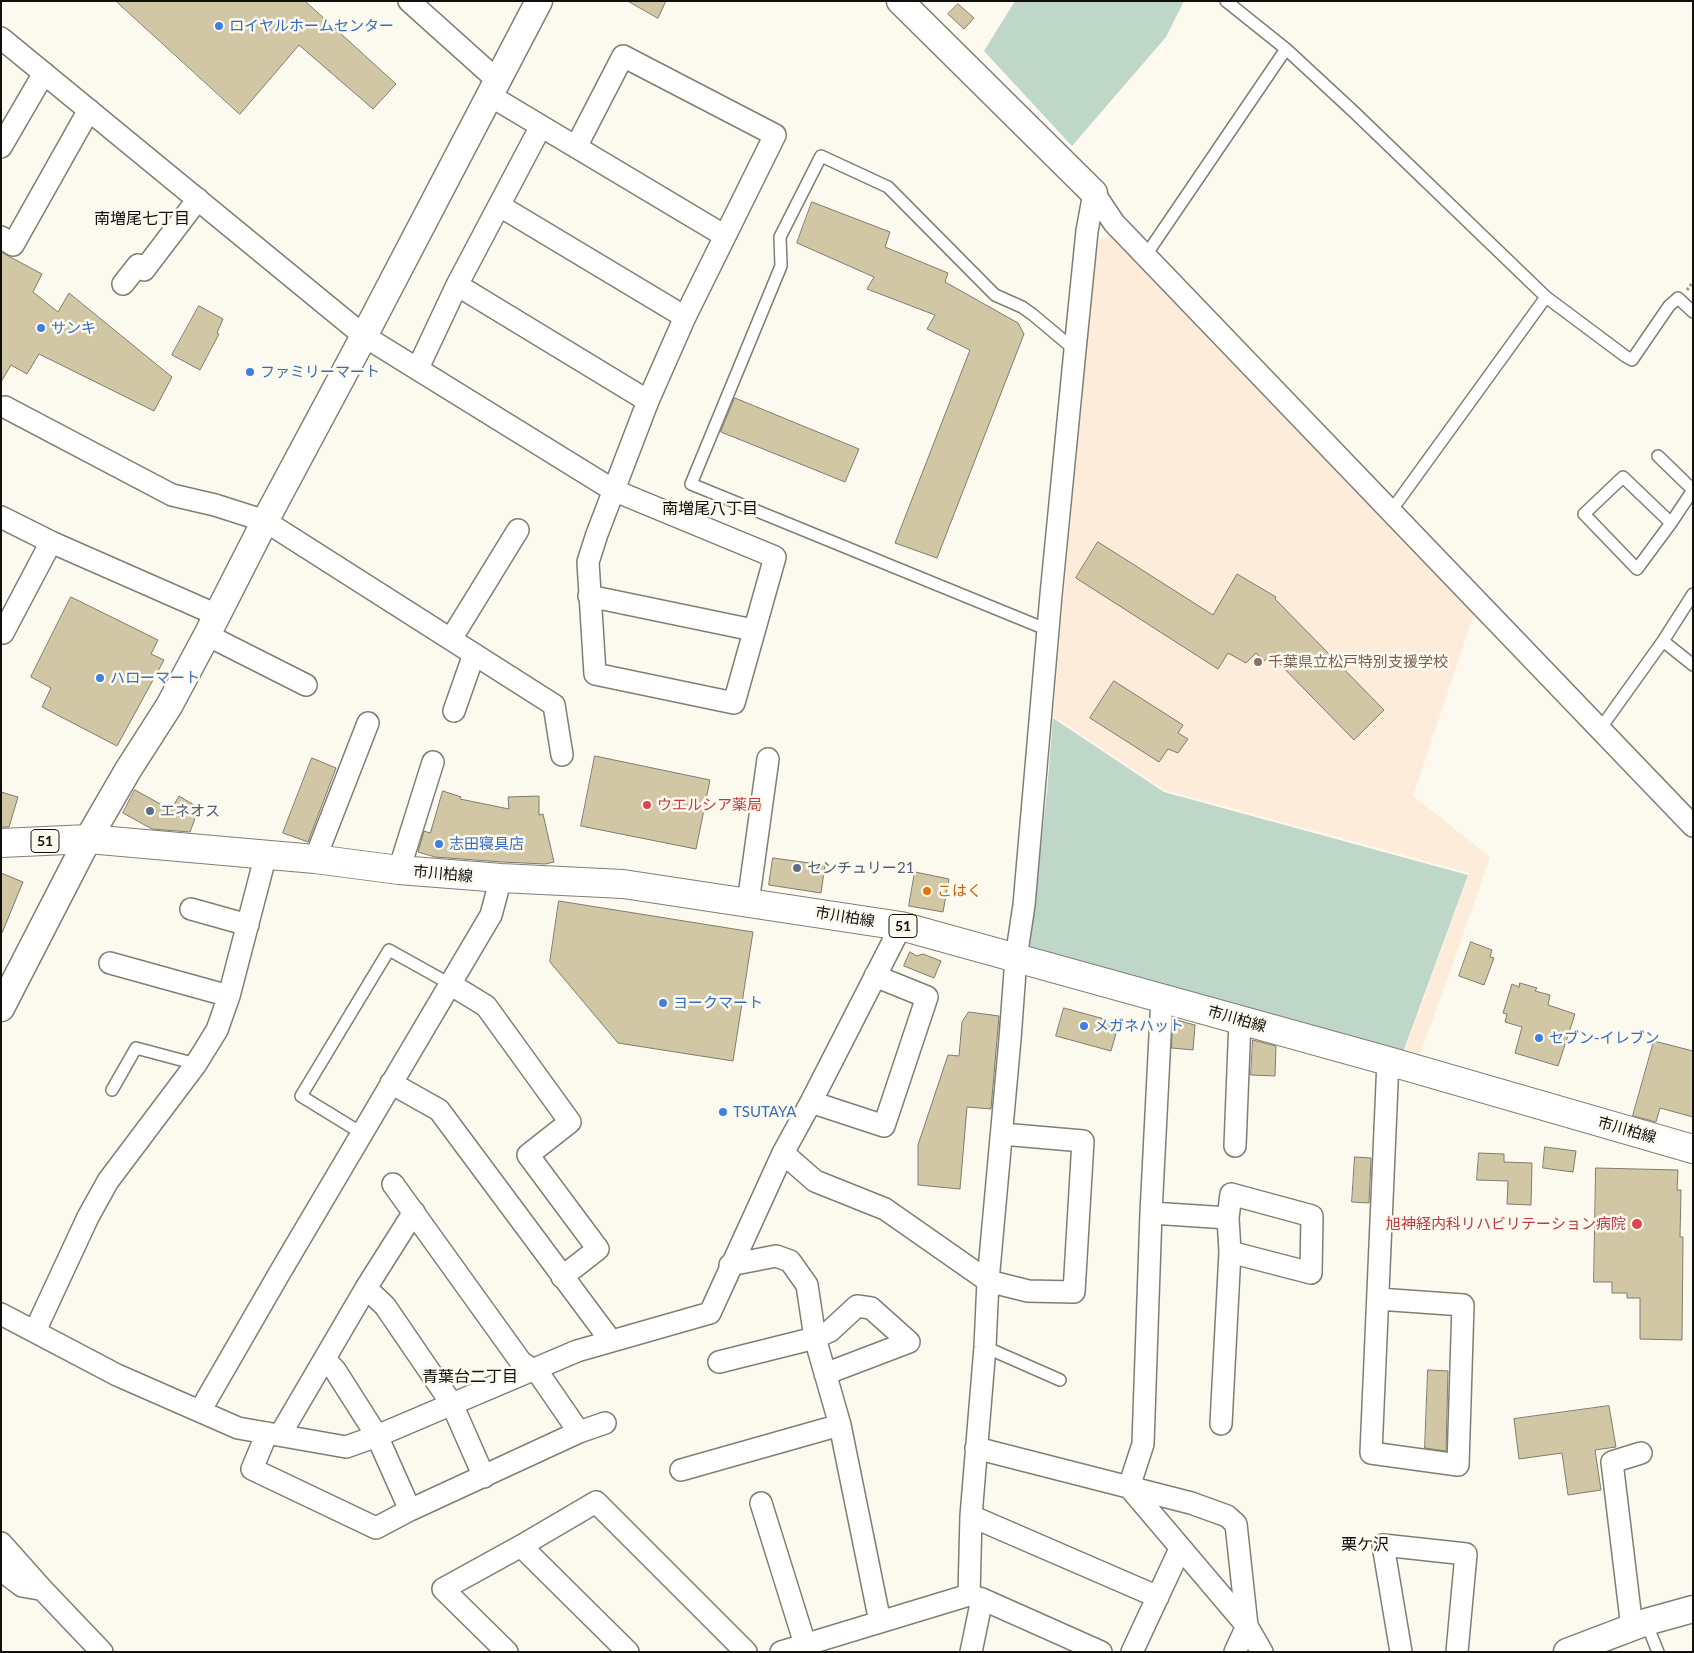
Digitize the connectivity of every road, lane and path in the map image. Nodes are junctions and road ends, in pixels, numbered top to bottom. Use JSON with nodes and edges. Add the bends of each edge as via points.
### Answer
{"nodes":[{"id":1,"x":409,"y":1,"type":"edge"},
{"id":2,"x":900,"y":1,"type":"edge"},
{"id":3,"x":1226,"y":1,"type":"edge"},
{"id":4,"x":532,"y":4,"type":"edge"},
{"id":5,"x":1,"y":38,"type":"edge"},
{"id":6,"x":1286,"y":50,"type":"junction"},
{"id":7,"x":44,"y":73,"type":"junction"},
{"id":8,"x":493,"y":88,"type":"junction"},
{"id":9,"x":89,"y":110,"type":"junction"},
{"id":10,"x":541,"y":126,"type":"junction"},
{"id":11,"x":1,"y":147,"type":"edge"},
{"id":12,"x":576,"y":148,"type":"junction"},
{"id":13,"x":1094,"y":193,"type":"junction"},
{"id":14,"x":198,"y":199,"type":"junction"},
{"id":15,"x":500,"y":206,"type":"junction"},
{"id":16,"x":725,"y":236,"type":"junction"},
{"id":17,"x":1,"y":237,"type":"edge"},
{"id":18,"x":1146,"y":255,"type":"junction"},
{"id":19,"x":123,"y":284,"type":"dead end"},
{"id":20,"x":457,"y":285,"type":"junction"},
{"id":21,"x":1546,"y":297,"type":"junction"},
{"id":22,"x":1693,"y":312,"type":"edge"},
{"id":23,"x":685,"y":317,"type":"junction"},
{"id":24,"x":364,"y":336,"type":"junction"},
{"id":25,"x":1075,"y":350,"type":"junction"},
{"id":26,"x":418,"y":368,"type":"junction"},
{"id":27,"x":648,"y":401,"type":"junction"},
{"id":28,"x":5,"y":407,"type":"dead end"},
{"id":29,"x":1658,"y":456,"type":"dead end"},
{"id":30,"x":613,"y":490,"type":"junction"},
{"id":31,"x":1693,"y":490,"type":"edge"},
{"id":32,"x":1391,"y":512,"type":"junction"},
{"id":33,"x":1,"y":517,"type":"edge"},
{"id":34,"x":265,"y":521,"type":"junction"},
{"id":35,"x":1671,"y":523,"type":"junction"},
{"id":36,"x":518,"y":530,"type":"dead end"},
{"id":37,"x":51,"y":542,"type":"junction"},
{"id":38,"x":1693,"y":594,"type":"edge"},
{"id":39,"x":589,"y":596,"type":"junction"},
{"id":40,"x":212,"y":625,"type":"junction"},
{"id":41,"x":753,"y":630,"type":"junction"},
{"id":42,"x":1048,"y":630,"type":"junction"},
{"id":43,"x":1,"y":632,"type":"edge"},
{"id":44,"x":451,"y":639,"type":"junction"},
{"id":45,"x":1662,"y":641,"type":"junction"},
{"id":46,"x":474,"y":654,"type":"junction"},
{"id":47,"x":1693,"y":665,"type":"edge"},
{"id":48,"x":306,"y":685,"type":"dead end"},
{"id":49,"x":454,"y":711,"type":"dead end"},
{"id":50,"x":368,"y":723,"type":"dead end"},
{"id":51,"x":1600,"y":729,"type":"junction"},
{"id":52,"x":562,"y":755,"type":"dead end"},
{"id":53,"x":768,"y":759,"type":"dead end"},
{"id":54,"x":433,"y":762,"type":"dead end"},
{"id":55,"x":1693,"y":826,"type":"edge"},
{"id":56,"x":88,"y":839,"type":"junction"},
{"id":57,"x":1,"y":843,"type":"edge"},
{"id":58,"x":266,"y":854,"type":"junction"},
{"id":59,"x":315,"y":858,"type":"junction"},
{"id":60,"x":399,"y":870,"type":"junction"},
{"id":61,"x":501,"y":878,"type":"junction"},
{"id":62,"x":748,"y":902,"type":"junction"},
{"id":63,"x":191,"y":909,"type":"dead end"},
{"id":64,"x":248,"y":925,"type":"junction"},
{"id":65,"x":901,"y":926,"type":"junction"},
{"id":66,"x":1016,"y":958,"type":"junction"},
{"id":67,"x":110,"y":962,"type":"dead end"},
{"id":68,"x":874,"y":976,"type":"junction"},
{"id":69,"x":450,"y":984,"type":"junction"},
{"id":70,"x":229,"y":996,"type":"junction"},
{"id":71,"x":1162,"y":997,"type":"junction"},
{"id":72,"x":1,"y":1008,"type":"edge"},
{"id":73,"x":1240,"y":1020,"type":"junction"},
{"id":74,"x":1388,"y":1061,"type":"junction"},
{"id":75,"x":196,"y":1064,"type":"junction"},
{"id":76,"x":391,"y":1083,"type":"junction"},
{"id":77,"x":112,"y":1090,"type":"dead end"},
{"id":78,"x":811,"y":1102,"type":"junction"},
{"id":79,"x":363,"y":1134,"type":"junction"},
{"id":80,"x":1002,"y":1134,"type":"junction"},
{"id":81,"x":1235,"y":1146,"type":"dead end"},
{"id":82,"x":1693,"y":1149,"type":"edge"},
{"id":83,"x":782,"y":1153,"type":"junction"},
{"id":84,"x":393,"y":1184,"type":"dead end"},
{"id":85,"x":414,"y":1212,"type":"junction"},
{"id":86,"x":1150,"y":1213,"type":"junction"},
{"id":87,"x":1228,"y":1218,"type":"junction"},
{"id":88,"x":1230,"y":1252,"type":"junction"},
{"id":89,"x":730,"y":1265,"type":"junction"},
{"id":90,"x":562,"y":1277,"type":"junction"},
{"id":91,"x":988,"y":1281,"type":"junction"},
{"id":92,"x":366,"y":1288,"type":"junction"},
{"id":93,"x":1378,"y":1299,"type":"junction"},
{"id":94,"x":1,"y":1314,"type":"edge"},
{"id":95,"x":35,"y":1331,"type":"junction"},
{"id":96,"x":815,"y":1338,"type":"junction"},
{"id":97,"x":611,"y":1341,"type":"junction"},
{"id":98,"x":985,"y":1347,"type":"junction"},
{"id":99,"x":325,"y":1359,"type":"junction"},
{"id":100,"x":719,"y":1362,"type":"dead end"},
{"id":101,"x":531,"y":1370,"type":"junction"},
{"id":102,"x":825,"y":1374,"type":"junction"},
{"id":103,"x":1060,"y":1380,"type":"dead end"},
{"id":104,"x":452,"y":1404,"type":"junction"},
{"id":105,"x":200,"y":1412,"type":"junction"},
{"id":106,"x":605,"y":1422,"type":"dead end"},
{"id":107,"x":1221,"y":1424,"type":"dead end"},
{"id":108,"x":840,"y":1425,"type":"junction"},
{"id":109,"x":579,"y":1432,"type":"junction"},
{"id":110,"x":274,"y":1434,"type":"junction"},
{"id":111,"x":377,"y":1436,"type":"junction"},
{"id":112,"x":976,"y":1448,"type":"junction"},
{"id":113,"x":1641,"y":1453,"type":"dead end"},
{"id":114,"x":681,"y":1470,"type":"dead end"},
{"id":115,"x":484,"y":1477,"type":"junction"},
{"id":116,"x":1129,"y":1487,"type":"junction"},
{"id":117,"x":762,"y":1503,"type":"dead end"},
{"id":118,"x":410,"y":1510,"type":"junction"},
{"id":119,"x":972,"y":1516,"type":"junction"},
{"id":120,"x":1,"y":1543,"type":"edge"},
{"id":121,"x":521,"y":1546,"type":"junction"},
{"id":122,"x":1180,"y":1548,"type":"junction"},
{"id":123,"x":1,"y":1570,"type":"edge"},
{"id":124,"x":42,"y":1590,"type":"junction"},
{"id":125,"x":976,"y":1597,"type":"junction"},
{"id":126,"x":1158,"y":1597,"type":"junction"},
{"id":127,"x":1693,"y":1609,"type":"edge"},
{"id":128,"x":880,"y":1622,"type":"junction"},
{"id":129,"x":1639,"y":1625,"type":"junction"},
{"id":130,"x":1247,"y":1626,"type":"junction"},
{"id":131,"x":804,"y":1644,"type":"junction"},
{"id":132,"x":1079,"y":1647,"type":"edge"},
{"id":133,"x":102,"y":1652,"type":"edge"},
{"id":134,"x":507,"y":1652,"type":"edge"},
{"id":135,"x":628,"y":1652,"type":"edge"},
{"id":136,"x":746,"y":1652,"type":"edge"},
{"id":137,"x":781,"y":1652,"type":"edge"},
{"id":138,"x":971,"y":1652,"type":"edge"},
{"id":139,"x":1101,"y":1652,"type":"edge"},
{"id":140,"x":1132,"y":1652,"type":"edge"},
{"id":141,"x":1235,"y":1652,"type":"edge"},
{"id":142,"x":1262,"y":1652,"type":"edge"},
{"id":143,"x":1401,"y":1652,"type":"edge"},
{"id":144,"x":1457,"y":1652,"type":"edge"},
{"id":145,"x":1567,"y":1652,"type":"edge"},
{"id":146,"x":1658,"y":1652,"type":"edge"}],
"edges":[{"from":1,"to":8,"type":"street"},
{"from":2,"to":13,"type":"street"},
{"from":3,"to":6,"type":"lane"},
{"from":4,"to":8,"type":"street"},
{"from":5,"to":7,"type":"street"},
{"from":6,"to":18,"type":"lane"},
{"from":6,"to":21,"type":"lane"},
{"from":7,"to":9,"type":"street"},
{"from":7,"to":11,"type":"street"},
{"from":8,"to":10,"type":"street"},
{"from":8,"to":24,"type":"street"},
{"from":9,"to":14,"type":"street"},
{"from":9,"to":17,"type":"street","via":[[13,245]]},
{"from":10,"to":12,"type":"street"},
{"from":10,"to":15,"type":"street"},
{"from":12,"to":16,"type":"street"},
{"from":12,"to":16,"type":"street","via":[[623,56],[775,135]]},
{"from":13,"to":18,"type":"street","via":[[1114,223]]},
{"from":13,"to":25,"type":"street"},
{"from":14,"to":19,"type":"street","via":[[144,270],[138,265]]},
{"from":14,"to":24,"type":"street"},
{"from":15,"to":20,"type":"street"},
{"from":15,"to":23,"type":"street"},
{"from":16,"to":23,"type":"street"},
{"from":18,"to":32,"type":"street"},
{"from":20,"to":26,"type":"street"},
{"from":20,"to":27,"type":"street"},
{"from":21,"to":22,"type":"lane","via":[[1632,360],[1678,298]]},
{"from":21,"to":32,"type":"lane"},
{"from":23,"to":27,"type":"street"},
{"from":24,"to":26,"type":"street"},
{"from":24,"to":34,"type":"street"},
{"from":25,"to":42,"type":"street"},
{"from":25,"to":42,"type":"lane","via":[[1022,307],[995,295],[888,187],[821,156],[780,237],[781,266],[691,484]]},
{"from":26,"to":30,"type":"street"},
{"from":27,"to":30,"type":"street"},
{"from":28,"to":34,"type":"street","via":[[172,495],[214,504]]},
{"from":29,"to":31,"type":"lane"},
{"from":30,"to":39,"type":"street","via":[[588,562]]},
{"from":30,"to":41,"type":"street","via":[[775,557]]},
{"from":31,"to":35,"type":"lane"},
{"from":32,"to":51,"type":"street"},
{"from":33,"to":37,"type":"street"},
{"from":34,"to":40,"type":"street"},
{"from":34,"to":44,"type":"street"},
{"from":35,"to":35,"type":"lane","via":[[1637,568],[1584,514],[1623,477]]},
{"from":36,"to":44,"type":"street"},
{"from":37,"to":40,"type":"street"},
{"from":37,"to":43,"type":"street"},
{"from":38,"to":45,"type":"lane"},
{"from":39,"to":41,"type":"street"},
{"from":39,"to":41,"type":"street","via":[[595,674],[734,703]]},
{"from":40,"to":48,"type":"street"},
{"from":40,"to":56,"type":"street","via":[[169,706]]},
{"from":42,"to":66,"type":"street","via":[[1024,905]]},
{"from":44,"to":46,"type":"street"},
{"from":45,"to":47,"type":"lane"},
{"from":45,"to":51,"type":"lane"},
{"from":46,"to":49,"type":"street"},
{"from":46,"to":52,"type":"street","via":[[554,705]]},
{"from":50,"to":59,"type":"street"},
{"from":51,"to":55,"type":"street"},
{"from":53,"to":62,"type":"street"},
{"from":54,"to":60,"type":"street"},
{"from":56,"to":57,"type":"main road","name":"市川柏線","number":"51"},
{"from":56,"to":58,"type":"main road","name":"市川柏線","number":"51"},
{"from":56,"to":72,"type":"street"},
{"from":58,"to":59,"type":"main road","name":"市川柏線","number":"51"},
{"from":58,"to":64,"type":"street"},
{"from":59,"to":60,"type":"main road","name":"市川柏線","number":"51"},
{"from":60,"to":61,"type":"main road","name":"市川柏線","number":"51"},
{"from":61,"to":62,"type":"main road","name":"市川柏線","number":"51","via":[[623,884]]},
{"from":61,"to":69,"type":"street","via":[[491,914]]},
{"from":62,"to":65,"type":"main road","name":"市川柏線","number":"51"},
{"from":63,"to":64,"type":"street"},
{"from":64,"to":70,"type":"street"},
{"from":65,"to":66,"type":"main road","name":"市川柏線","number":"51"},
{"from":65,"to":68,"type":"street"},
{"from":66,"to":71,"type":"main road","name":"市川柏線","number":"51"},
{"from":66,"to":80,"type":"street"},
{"from":67,"to":70,"type":"street"},
{"from":68,"to":78,"type":"street"},
{"from":68,"to":78,"type":"street","via":[[927,996],[884,1126]]},
{"from":69,"to":76,"type":"street"},
{"from":69,"to":79,"type":"lane","via":[[389,950],[301,1096]]},
{"from":69,"to":90,"type":"street","via":[[486,1006],[570,1122],[528,1154],[598,1249]]},
{"from":70,"to":75,"type":"street","via":[[217,1030]]},
{"from":71,"to":73,"type":"main road","name":"市川柏線","number":"51"},
{"from":71,"to":86,"type":"street"},
{"from":73,"to":74,"type":"main road","name":"市川柏線","number":"51"},
{"from":73,"to":81,"type":"street"},
{"from":74,"to":82,"type":"main road","name":"市川柏線","number":"51"},
{"from":74,"to":93,"type":"street"},
{"from":75,"to":77,"type":"lane","via":[[136,1048]]},
{"from":75,"to":95,"type":"street","via":[[108,1181]]},
{"from":76,"to":79,"type":"street"},
{"from":76,"to":90,"type":"street","via":[[438,1110]]},
{"from":78,"to":83,"type":"street"},
{"from":79,"to":105,"type":"street"},
{"from":80,"to":91,"type":"street"},
{"from":80,"to":91,"type":"street","via":[[1083,1141],[1074,1292],[1028,1291]]},
{"from":83,"to":89,"type":"street"},
{"from":83,"to":91,"type":"street","via":[[815,1181],[885,1208]]},
{"from":84,"to":85,"type":"street"},
{"from":85,"to":92,"type":"street"},
{"from":85,"to":101,"type":"street","via":[[521,1362]]},
{"from":86,"to":87,"type":"street"},
{"from":86,"to":116,"type":"street","via":[[1143,1444]]},
{"from":87,"to":88,"type":"street"},
{"from":87,"to":88,"type":"street","via":[[1231,1194],[1312,1216],[1311,1273]]},
{"from":88,"to":107,"type":"street"},
{"from":89,"to":96,"type":"street","via":[[776,1256],[790,1261],[807,1285]]},
{"from":89,"to":97,"type":"street","via":[[710,1313]]},
{"from":90,"to":97,"type":"street"},
{"from":91,"to":98,"type":"street"},
{"from":92,"to":99,"type":"street"},
{"from":92,"to":104,"type":"street","via":[[385,1306]]},
{"from":93,"to":93,"type":"street","via":[[1463,1305],[1458,1465],[1371,1453]]},
{"from":94,"to":95,"type":"street"},
{"from":95,"to":105,"type":"street","via":[[116,1375]]},
{"from":96,"to":100,"type":"street"},
{"from":96,"to":102,"type":"street"},
{"from":96,"to":102,"type":"street","via":[[830,1331],[857,1306],[871,1308],[909,1342]]},
{"from":97,"to":101,"type":"street"},
{"from":98,"to":103,"type":"lane"},
{"from":98,"to":112,"type":"street"},
{"from":99,"to":110,"type":"street"},
{"from":99,"to":111,"type":"street"},
{"from":101,"to":104,"type":"street"},
{"from":101,"to":109,"type":"street","via":[[540,1374]]},
{"from":102,"to":108,"type":"street"},
{"from":104,"to":111,"type":"street"},
{"from":104,"to":115,"type":"street"},
{"from":105,"to":110,"type":"street","via":[[238,1428]]},
{"from":106,"to":109,"type":"street"},
{"from":108,"to":114,"type":"street"},
{"from":108,"to":128,"type":"street"},
{"from":109,"to":115,"type":"street"},
{"from":110,"to":111,"type":"street","via":[[346,1447]]},
{"from":110,"to":118,"type":"street","via":[[252,1469],[376,1528]]},
{"from":111,"to":118,"type":"street"},
{"from":112,"to":116,"type":"street"},
{"from":112,"to":119,"type":"street"},
{"from":113,"to":129,"type":"street","via":[[1612,1462]]},
{"from":115,"to":118,"type":"street"},
{"from":116,"to":122,"type":"street"},
{"from":116,"to":130,"type":"street","via":[[1227,1516],[1236,1524]]},
{"from":117,"to":131,"type":"street"},
{"from":119,"to":125,"type":"street"},
{"from":119,"to":126,"type":"street"},
{"from":120,"to":124,"type":"street"},
{"from":121,"to":134,"type":"street","via":[[444,1589]]},
{"from":121,"to":135,"type":"street"},
{"from":121,"to":136,"type":"street","via":[[596,1502]]},
{"from":122,"to":126,"type":"street"},
{"from":122,"to":130,"type":"street"},
{"from":123,"to":124,"type":"street","via":[[22,1586]]},
{"from":124,"to":133,"type":"street"},
{"from":125,"to":128,"type":"street"},
{"from":125,"to":132,"type":"street"},
{"from":125,"to":138,"type":"street"},
{"from":126,"to":140,"type":"street"},
{"from":127,"to":129,"type":"street"},
{"from":128,"to":131,"type":"street"},
{"from":129,"to":145,"type":"street"},
{"from":129,"to":146,"type":"lane"},
{"from":130,"to":141,"type":"street"},
{"from":130,"to":142,"type":"street"},
{"from":131,"to":137,"type":"street"},
{"from":132,"to":139,"type":"street"},
{"from":143,"to":144,"type":"street","via":[[1383,1545],[1466,1554]]}]}
